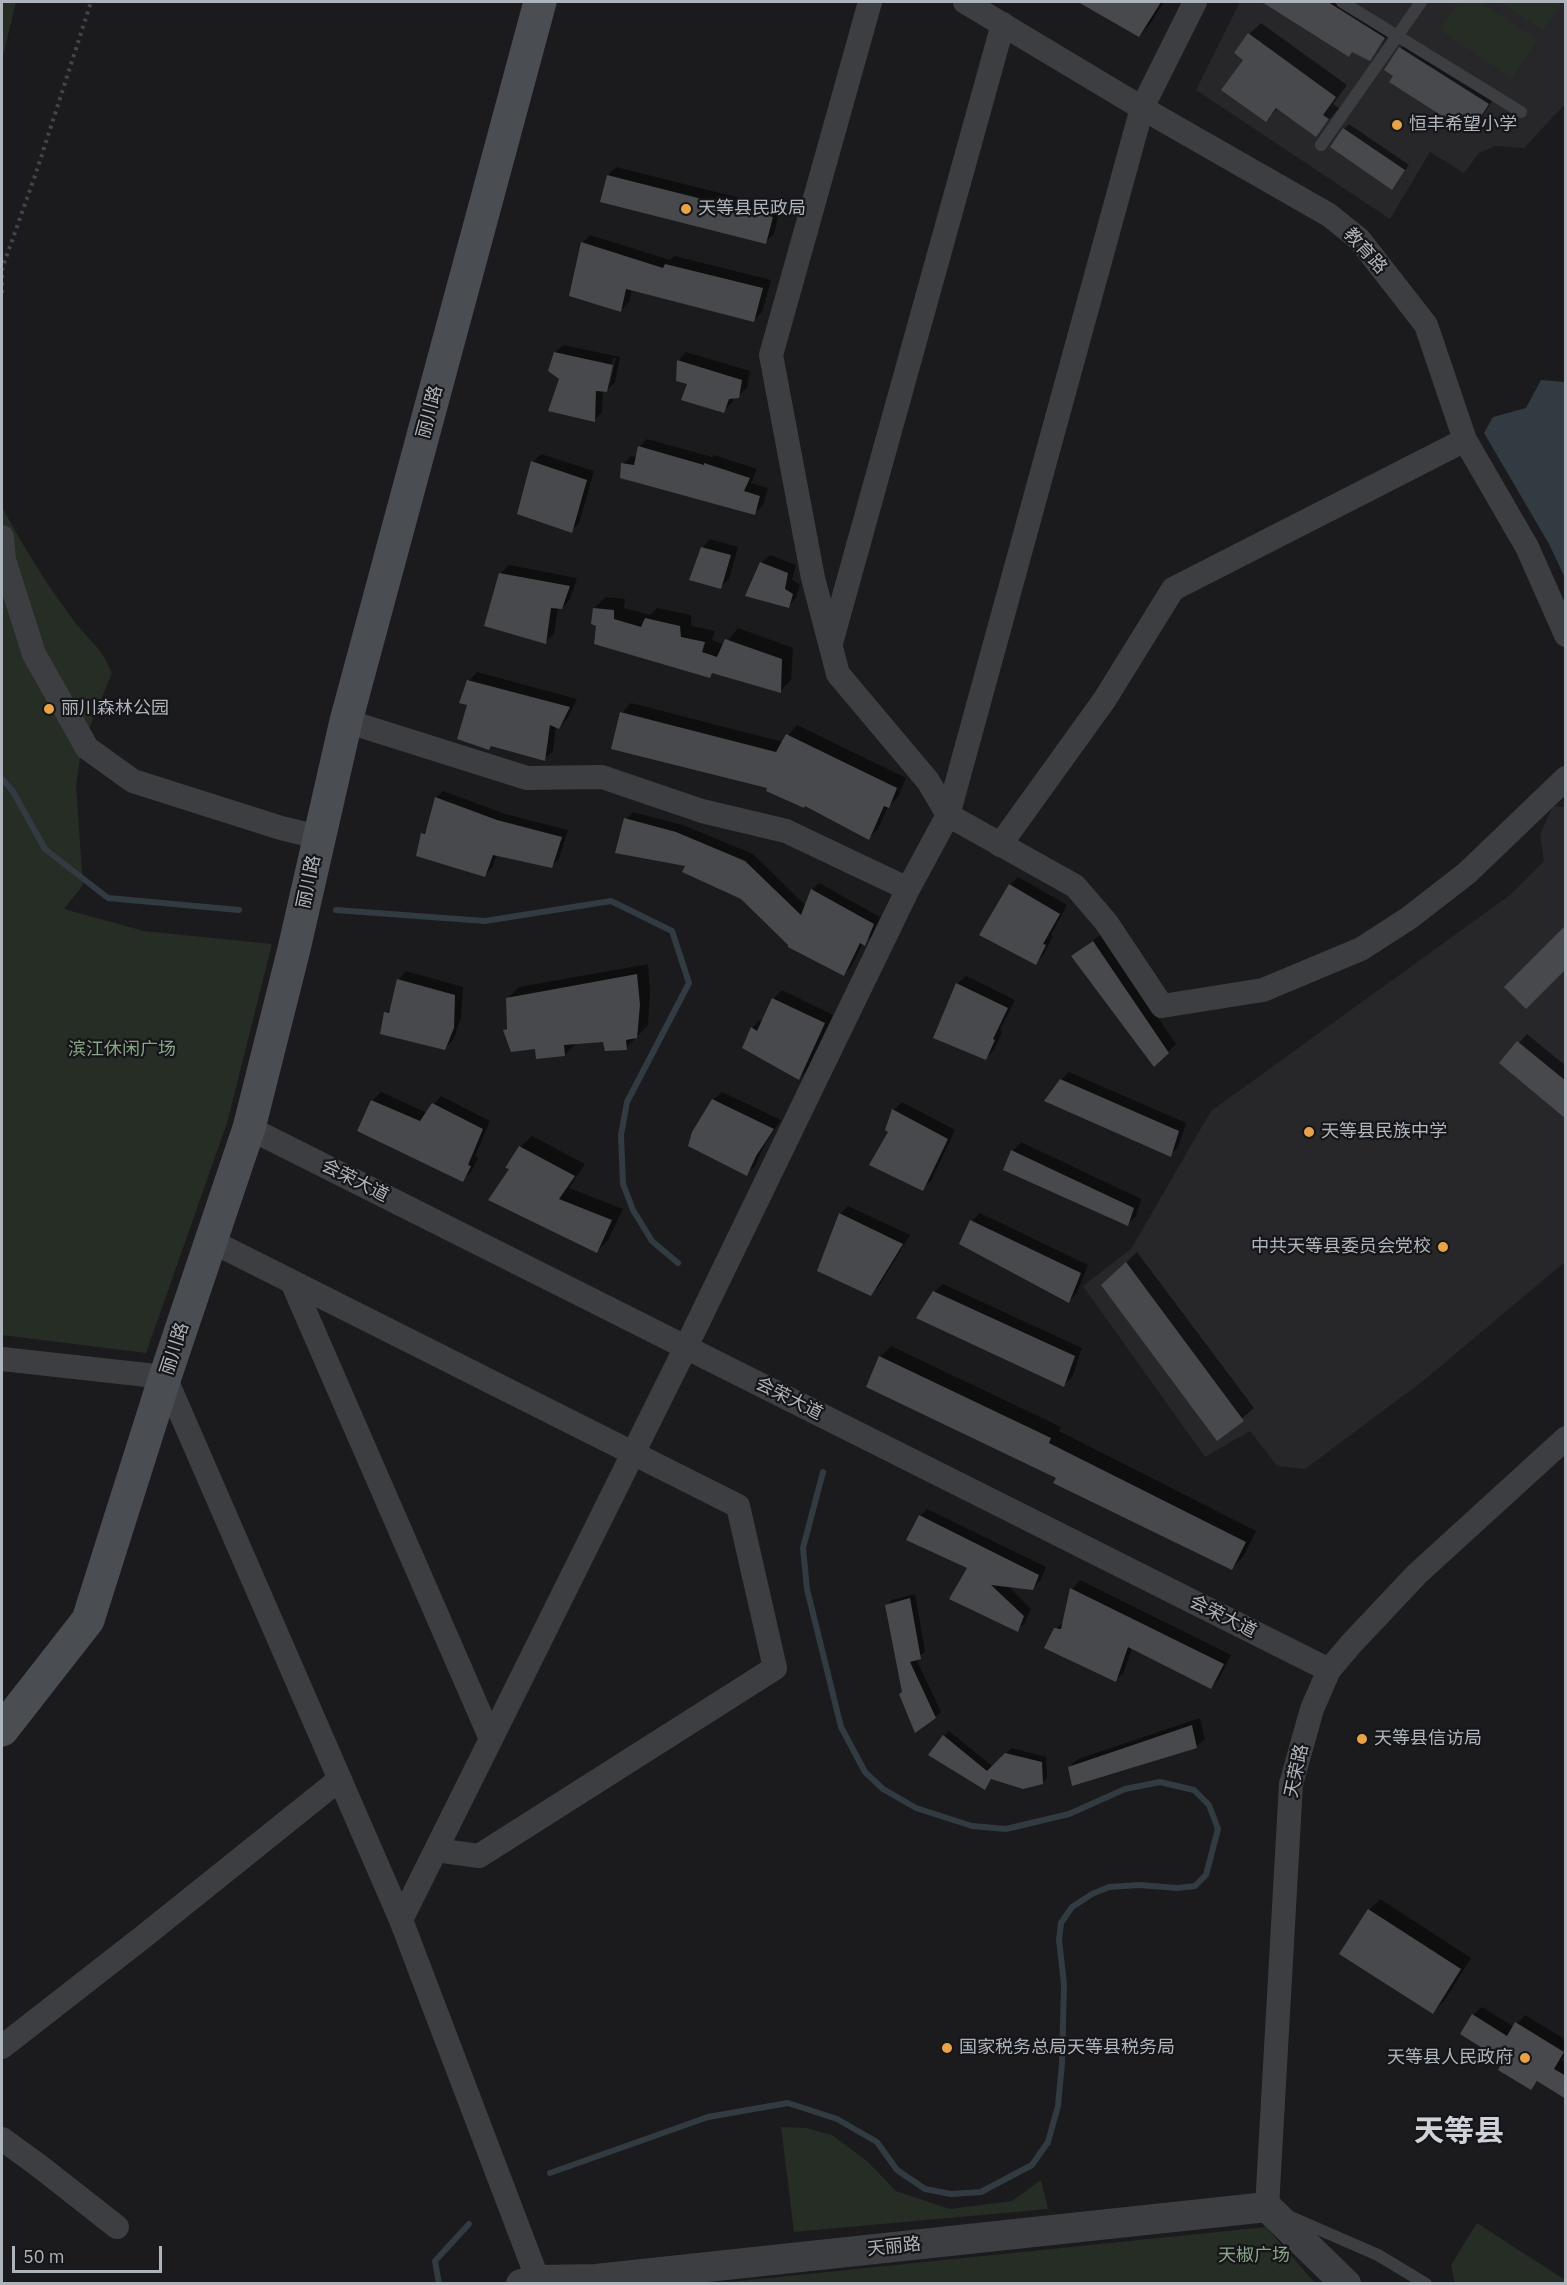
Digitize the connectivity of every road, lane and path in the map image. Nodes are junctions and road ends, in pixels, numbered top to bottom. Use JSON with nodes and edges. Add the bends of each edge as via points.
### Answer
{"nodes":[{"id":1,"x":91,"y":2,"type":"edge"},
{"id":2,"x":540,"y":2,"type":"edge"},
{"id":3,"x":870,"y":2,"type":"edge"},
{"id":4,"x":965,"y":2,"type":"edge"},
{"id":5,"x":1195,"y":2,"type":"edge"},
{"id":6,"x":1342,"y":2,"type":"edge"},
{"id":7,"x":1421,"y":2,"type":"edge"},
{"id":8,"x":1003,"y":24,"type":"junction"},
{"id":9,"x":1397,"y":36,"type":"junction"},
{"id":10,"x":1142,"y":108,"type":"junction"},
{"id":11,"x":1521,"y":112,"type":"dead end"},
{"id":12,"x":1321,"y":145,"type":"dead end"},
{"id":13,"x":2,"y":293,"type":"edge"},
{"id":14,"x":1465,"y":440,"type":"junction"},
{"id":15,"x":2,"y":537,"type":"edge"},
{"id":16,"x":1566,"y":634,"type":"edge"},
{"id":17,"x":830,"y":645,"type":"junction"},
{"id":18,"x":346,"y":721,"type":"junction"},
{"id":19,"x":1566,"y":778,"type":"edge"},
{"id":20,"x":948,"y":815,"type":"junction"},
{"id":21,"x":318,"y":837,"type":"junction"},
{"id":22,"x":1000,"y":845,"type":"junction"},
{"id":23,"x":908,"y":889,"type":"junction"},
{"id":24,"x":249,"y":1128,"type":"junction"},
{"id":25,"x":211,"y":1241,"type":"junction"},
{"id":26,"x":292,"y":1282,"type":"junction"},
{"id":27,"x":686,"y":1347,"type":"junction"},
{"id":28,"x":2,"y":1359,"type":"edge"},
{"id":29,"x":165,"y":1377,"type":"junction"},
{"id":30,"x":1566,"y":1437,"type":"edge"},
{"id":31,"x":633,"y":1454,"type":"junction"},
{"id":32,"x":1329,"y":1670,"type":"junction"},
{"id":33,"x":2,"y":1730,"type":"edge"},
{"id":34,"x":491,"y":1739,"type":"junction"},
{"id":35,"x":340,"y":1779,"type":"junction"},
{"id":36,"x":436,"y":1850,"type":"junction"},
{"id":37,"x":401,"y":1920,"type":"junction"},
{"id":38,"x":2,"y":2047,"type":"edge"},
{"id":39,"x":2,"y":2139,"type":"edge"},
{"id":40,"x":1267,"y":2207,"type":"junction"},
{"id":41,"x":117,"y":2227,"type":"dead end"},
{"id":42,"x":530,"y":2282,"type":"edge"},
{"id":43,"x":1346,"y":2283,"type":"edge"},
{"id":44,"x":1426,"y":2283,"type":"edge"}],
"edges":[{"from":1,"to":13,"type":"path","via":[[2,269]]},
{"from":2,"to":18,"type":"main road","name":"丽川路"},
{"from":3,"to":17,"type":"street","via":[[771,355],[813,578]]},
{"from":4,"to":8,"type":"street","name":"教育路"},
{"from":5,"to":10,"type":"street"},
{"from":6,"to":9,"type":"lane"},
{"from":7,"to":9,"type":"lane"},
{"from":8,"to":10,"type":"street","name":"教育路"},
{"from":8,"to":17,"type":"street"},
{"from":9,"to":11,"type":"lane"},
{"from":9,"to":12,"type":"lane"},
{"from":10,"to":14,"type":"street","name":"教育路","via":[[1329,215],[1359,239],[1426,325]]},
{"from":10,"to":20,"type":"street"},
{"from":14,"to":16,"type":"street","name":"教育路","via":[[1527,547]]},
{"from":14,"to":22,"type":"street","via":[[1173,589],[1105,699]]},
{"from":15,"to":21,"type":"street","via":[[4,560],[34,654],[87,748],[133,781]]},
{"from":17,"to":20,"type":"street","via":[[838,674],[928,781]]},
{"from":18,"to":21,"type":"main road","name":"丽川路"},
{"from":18,"to":23,"type":"street","via":[[527,778],[602,777],[702,811],[786,831]]},
{"from":19,"to":22,"type":"street","via":[[1467,873],[1361,949],[1263,990],[1162,1006],[1106,922],[1075,886]]},
{"from":20,"to":22,"type":"street"},
{"from":20,"to":23,"type":"street"},
{"from":21,"to":24,"type":"main road","name":"丽川路"},
{"from":23,"to":27,"type":"street"},
{"from":24,"to":25,"type":"main road","name":"丽川路"},
{"from":24,"to":27,"type":"street","name":"会荣大道"},
{"from":25,"to":26,"type":"street"},
{"from":25,"to":29,"type":"main road","name":"丽川路"},
{"from":26,"to":31,"type":"street"},
{"from":26,"to":34,"type":"street"},
{"from":27,"to":31,"type":"street"},
{"from":27,"to":32,"type":"street","name":"会荣大道"},
{"from":28,"to":29,"type":"street"},
{"from":29,"to":33,"type":"main road","name":"丽川路","via":[[88,1620]]},
{"from":29,"to":35,"type":"street"},
{"from":30,"to":32,"type":"street","name":"天荣路","via":[[1417,1574]]},
{"from":31,"to":34,"type":"street"},
{"from":31,"to":36,"type":"street","via":[[738,1506],[775,1668],[479,1856]]},
{"from":32,"to":40,"type":"street","name":"天荣路","via":[[1312,1709],[1291,1784]]},
{"from":34,"to":36,"type":"street"},
{"from":35,"to":37,"type":"street"},
{"from":35,"to":38,"type":"street"},
{"from":36,"to":37,"type":"street"},
{"from":37,"to":42,"type":"street"},
{"from":39,"to":41,"type":"street"},
{"from":40,"to":42,"type":"street","name":"天丽路","via":[[596,2279]]},
{"from":40,"to":43,"type":"street"},
{"from":40,"to":44,"type":"lane","via":[[1378,2255]]}]}
